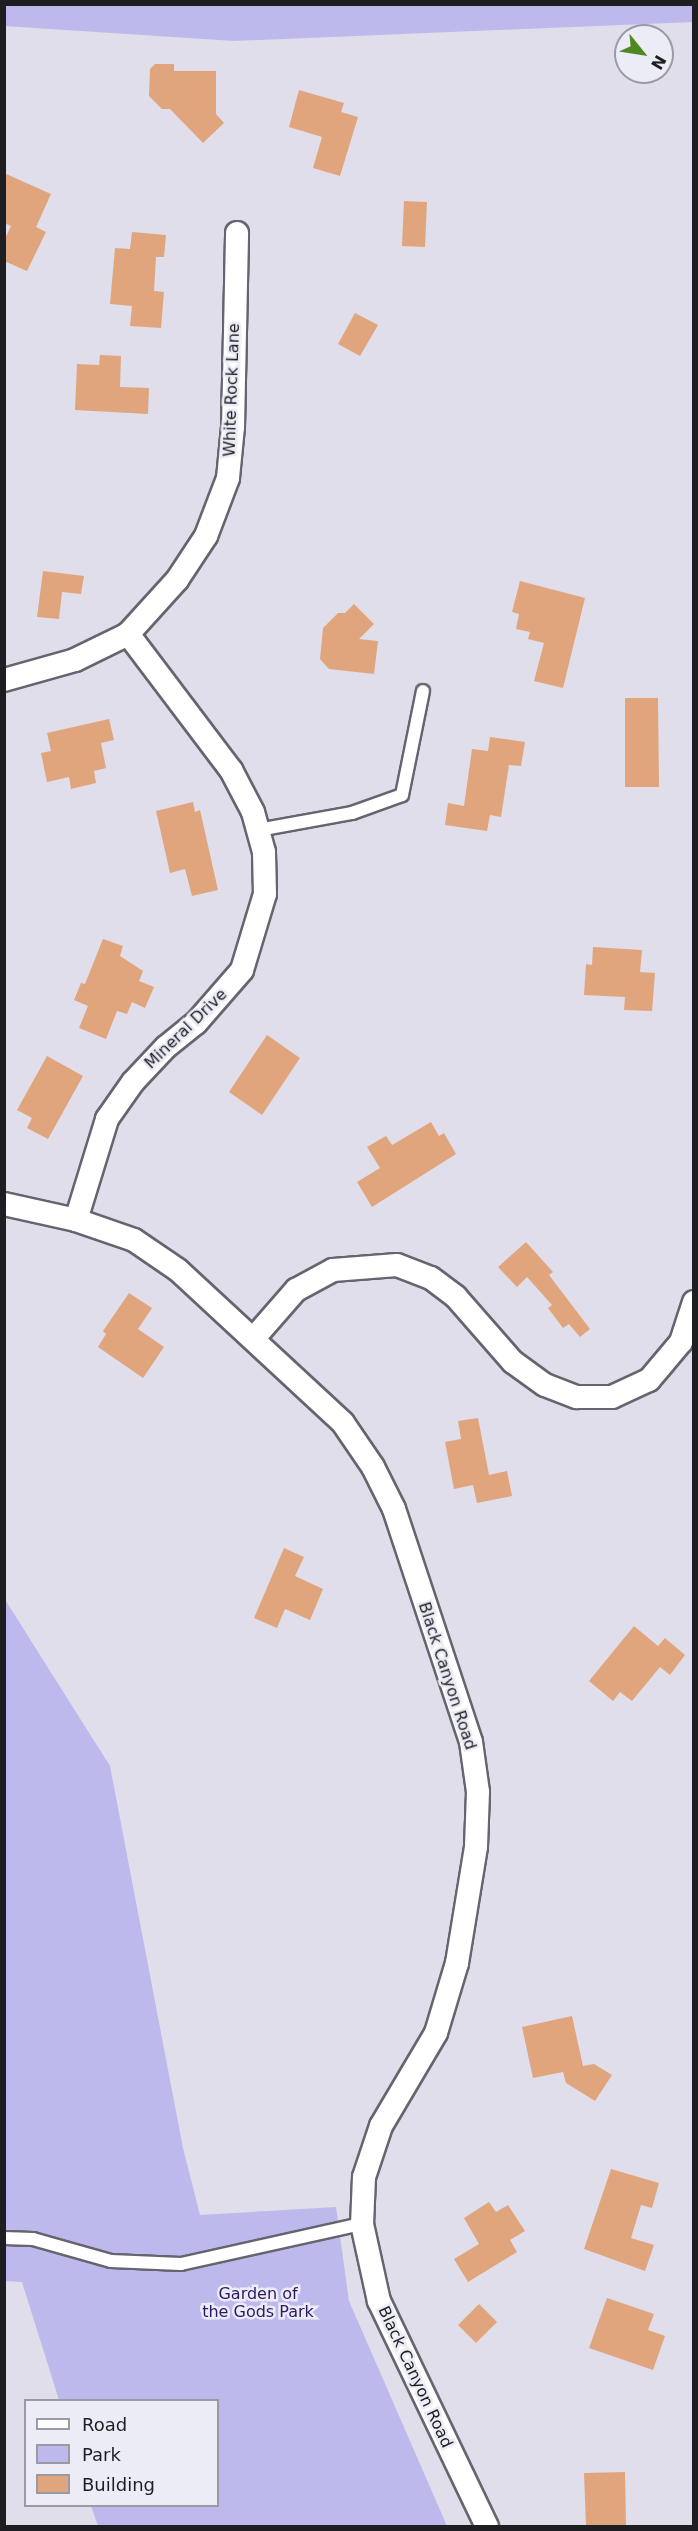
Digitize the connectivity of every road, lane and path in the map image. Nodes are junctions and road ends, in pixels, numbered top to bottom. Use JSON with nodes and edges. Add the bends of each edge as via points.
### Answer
{"nodes":[{"id":1,"x":237,"y":233,"type":"dead end"},
{"id":2,"x":128,"y":634,"type":"junction"},
{"id":3,"x":4,"y":680,"type":"edge"},
{"id":4,"x":423,"y":691,"type":"dead end"},
{"id":5,"x":258,"y":830,"type":"junction"},
{"id":6,"x":4,"y":1204,"type":"edge"},
{"id":7,"x":76,"y":1220,"type":"junction"},
{"id":8,"x":693,"y":1302,"type":"edge"},
{"id":9,"x":254,"y":1338,"type":"junction"},
{"id":10,"x":362,"y":2224,"type":"junction"},
{"id":11,"x":4,"y":2238,"type":"edge"},
{"id":12,"x":487,"y":2526,"type":"edge"}],
"edges":[{"from":1,"to":2,"type":"street","name":"White Rock Lane","via":[[233,427],[228,478],[200,545],[177,580]]},
{"from":2,"to":3,"type":"street","name":"White Rock Lane","via":[[75,660]]},
{"from":2,"to":5,"type":"street","name":"Mineral Drive","via":[[231,770]]},
{"from":4,"to":5,"type":"lane","via":[[402,795],[352,813]]},
{"from":5,"to":7,"type":"street","name":"Mineral Drive","via":[[264,852],[265,894],[242,970],[196,1023],[133,1082],[107,1119]]},
{"from":6,"to":7,"type":"street","name":"Black Canyon Road"},
{"from":7,"to":9,"type":"street","name":"Black Canyon Road","via":[[134,1240],[178,1270]]},
{"from":8,"to":9,"type":"street","via":[[681,1342],[649,1380],[612,1397],[577,1397],[545,1385],[513,1362],[456,1297],[431,1278],[397,1265],[333,1270],[296,1290]]},
{"from":9,"to":10,"type":"street","name":"Black Canyon Road","via":[[343,1423],[373,1467],[394,1509],[471,1742],[478,1792],[476,1846],[457,1963],[436,2033],[381,2126],[364,2177]]},
{"from":10,"to":11,"type":"lane","via":[[182,2265],[111,2261],[33,2239]]},
{"from":10,"to":12,"type":"street","name":"Black Canyon Road","via":[[380,2301]]}]}
